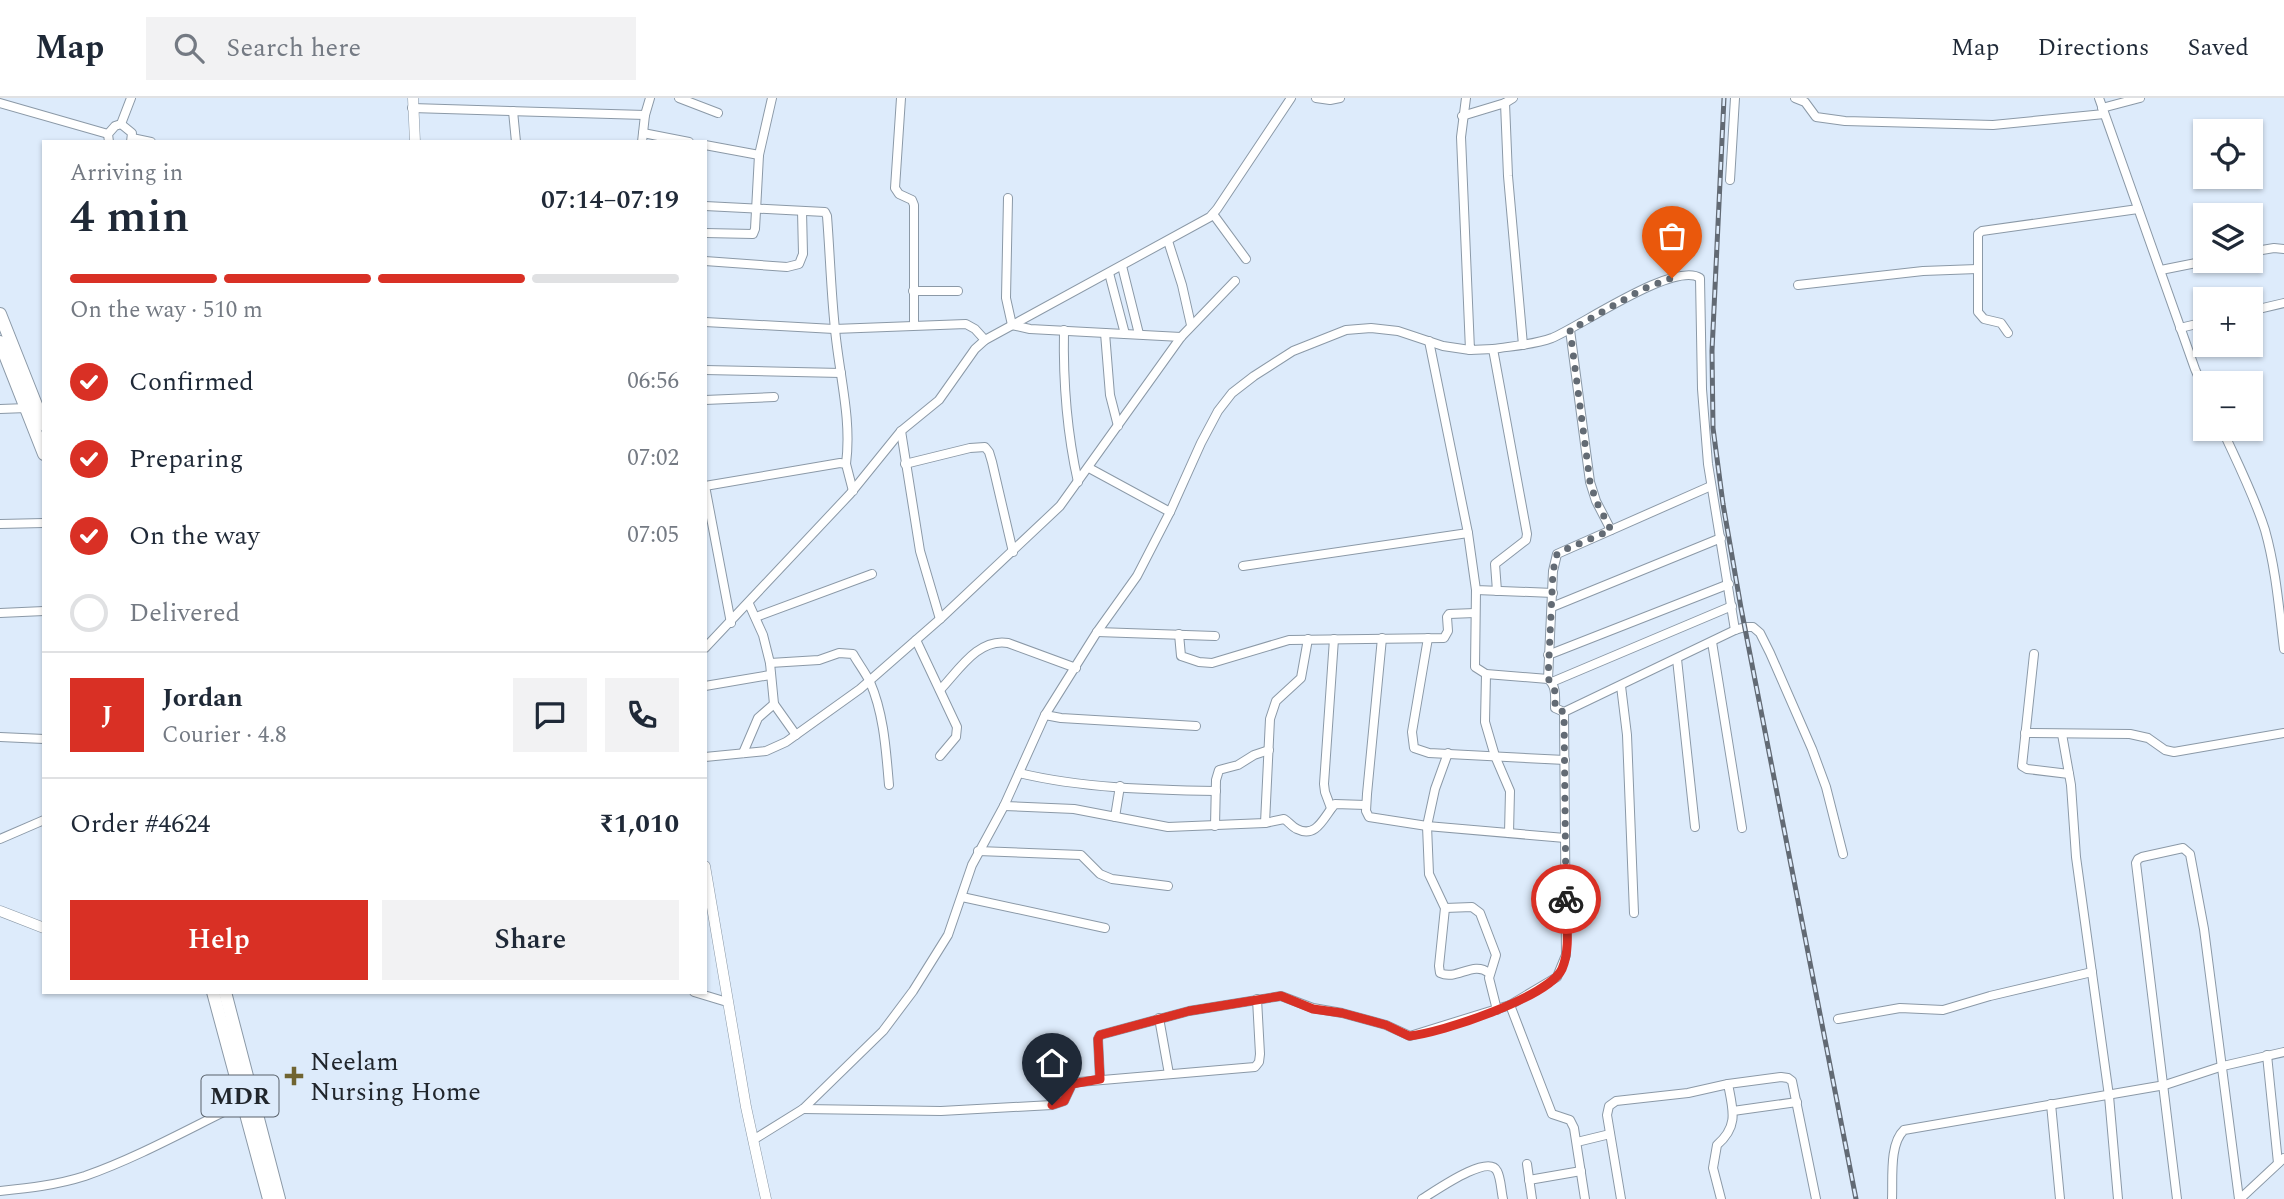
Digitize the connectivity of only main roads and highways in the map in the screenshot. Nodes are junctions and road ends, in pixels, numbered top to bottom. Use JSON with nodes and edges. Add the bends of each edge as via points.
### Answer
{"nodes":[{"id":1,"x":0,"y":314,"type":"edge"},
{"id":2,"x":0,"y":342,"type":"edge"},
{"id":3,"x":32,"y":408,"type":"junction"},
{"id":4,"x":42,"y":422,"type":"edge"},
{"id":5,"x":42,"y":446,"type":"edge"},
{"id":6,"x":217,"y":994,"type":"edge"},
{"id":7,"x":269,"y":1199,"type":"edge"},
{"id":8,"x":279,"y":1199,"type":"edge"}],
"edges":[{"from":1,"to":3,"type":"main road"},
{"from":2,"to":3,"type":"main road"},
{"from":3,"to":4,"type":"main road"},
{"from":3,"to":5,"type":"main road"},
{"from":6,"to":7,"type":"main road","number":"MDR"},
{"from":6,"to":8,"type":"main road","number":"MDR"}]}
